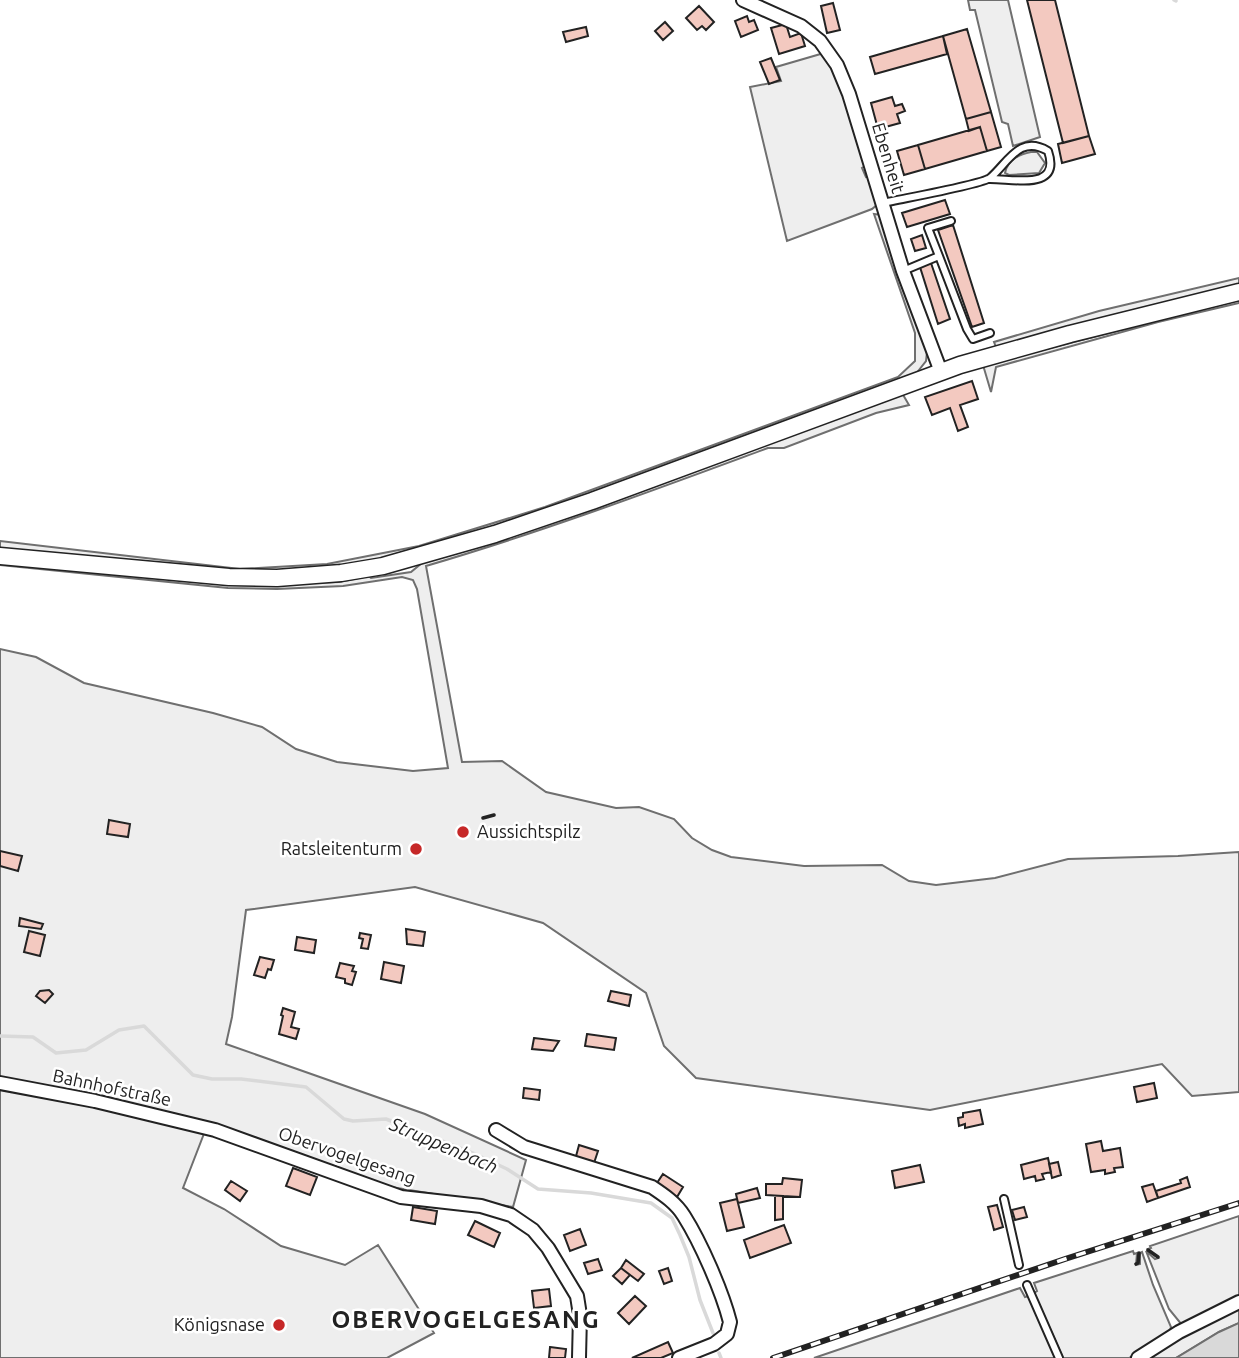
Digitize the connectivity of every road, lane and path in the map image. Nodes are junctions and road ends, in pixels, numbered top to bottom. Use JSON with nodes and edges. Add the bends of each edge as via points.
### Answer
{"nodes":[{"id":1,"x":743,"y":0,"type":"edge"},
{"id":2,"x":988,"y":179,"type":"junction"},
{"id":3,"x":881,"y":203,"type":"junction"},
{"id":4,"x":951,"y":220,"type":"dead end"},
{"id":5,"x":939,"y":256,"type":"junction"},
{"id":6,"x":903,"y":271,"type":"junction"},
{"id":7,"x":1239,"y":292,"type":"edge"},
{"id":8,"x":990,"y":333,"type":"dead end"},
{"id":9,"x":942,"y":372,"type":"junction"},
{"id":10,"x":0,"y":556,"type":"edge"},
{"id":11,"x":0,"y":1083,"type":"edge"},
{"id":12,"x":215,"y":1130,"type":"joint"},
{"id":13,"x":496,"y":1130,"type":"dead end"},
{"id":14,"x":1004,"y":1199,"type":"dead end"},
{"id":15,"x":1019,"y":1265,"type":"dead end"},
{"id":16,"x":1027,"y":1285,"type":"dead end"},
{"id":17,"x":1239,"y":1302,"type":"edge"},
{"id":18,"x":579,"y":1358,"type":"edge"},
{"id":19,"x":679,"y":1358,"type":"edge"},
{"id":20,"x":1059,"y":1358,"type":"edge"},
{"id":21,"x":1138,"y":1358,"type":"edge"}],
"edges":[{"from":1,"to":3,"type":"street","name":"Ebenheit","via":[[802,26],[830,54],[849,94]]},
{"from":2,"to":2,"type":"lane","via":[[1036,181],[1052,165],[1048,151],[1033,145],[1022,148]]},
{"from":2,"to":3,"type":"lane"},
{"from":3,"to":6,"type":"street","name":"Ebenheit"},
{"from":4,"to":5,"type":"lane","via":[[928,228]]},
{"from":5,"to":6,"type":"lane"},
{"from":5,"to":8,"type":"lane","via":[[973,339]]},
{"from":6,"to":9,"type":"street","name":"Ebenheit"},
{"from":7,"to":9,"type":"main road","via":[[998,353]]},
{"from":9,"to":10,"type":"main road","via":[[592,501],[383,566],[277,578],[229,577]]},
{"from":11,"to":12,"type":"street","name":"Bahnhofstraße"},
{"from":12,"to":18,"type":"street","name":"Obervogelgesang","via":[[401,1197],[481,1206],[511,1215],[548,1248],[577,1296]]},
{"from":13,"to":19,"type":"street","via":[[524,1147],[652,1187],[683,1214],[730,1322],[727,1334],[713,1344]]},
{"from":14,"to":15,"type":"lane"},
{"from":16,"to":20,"type":"lane"},
{"from":17,"to":21,"type":"street"}]}
